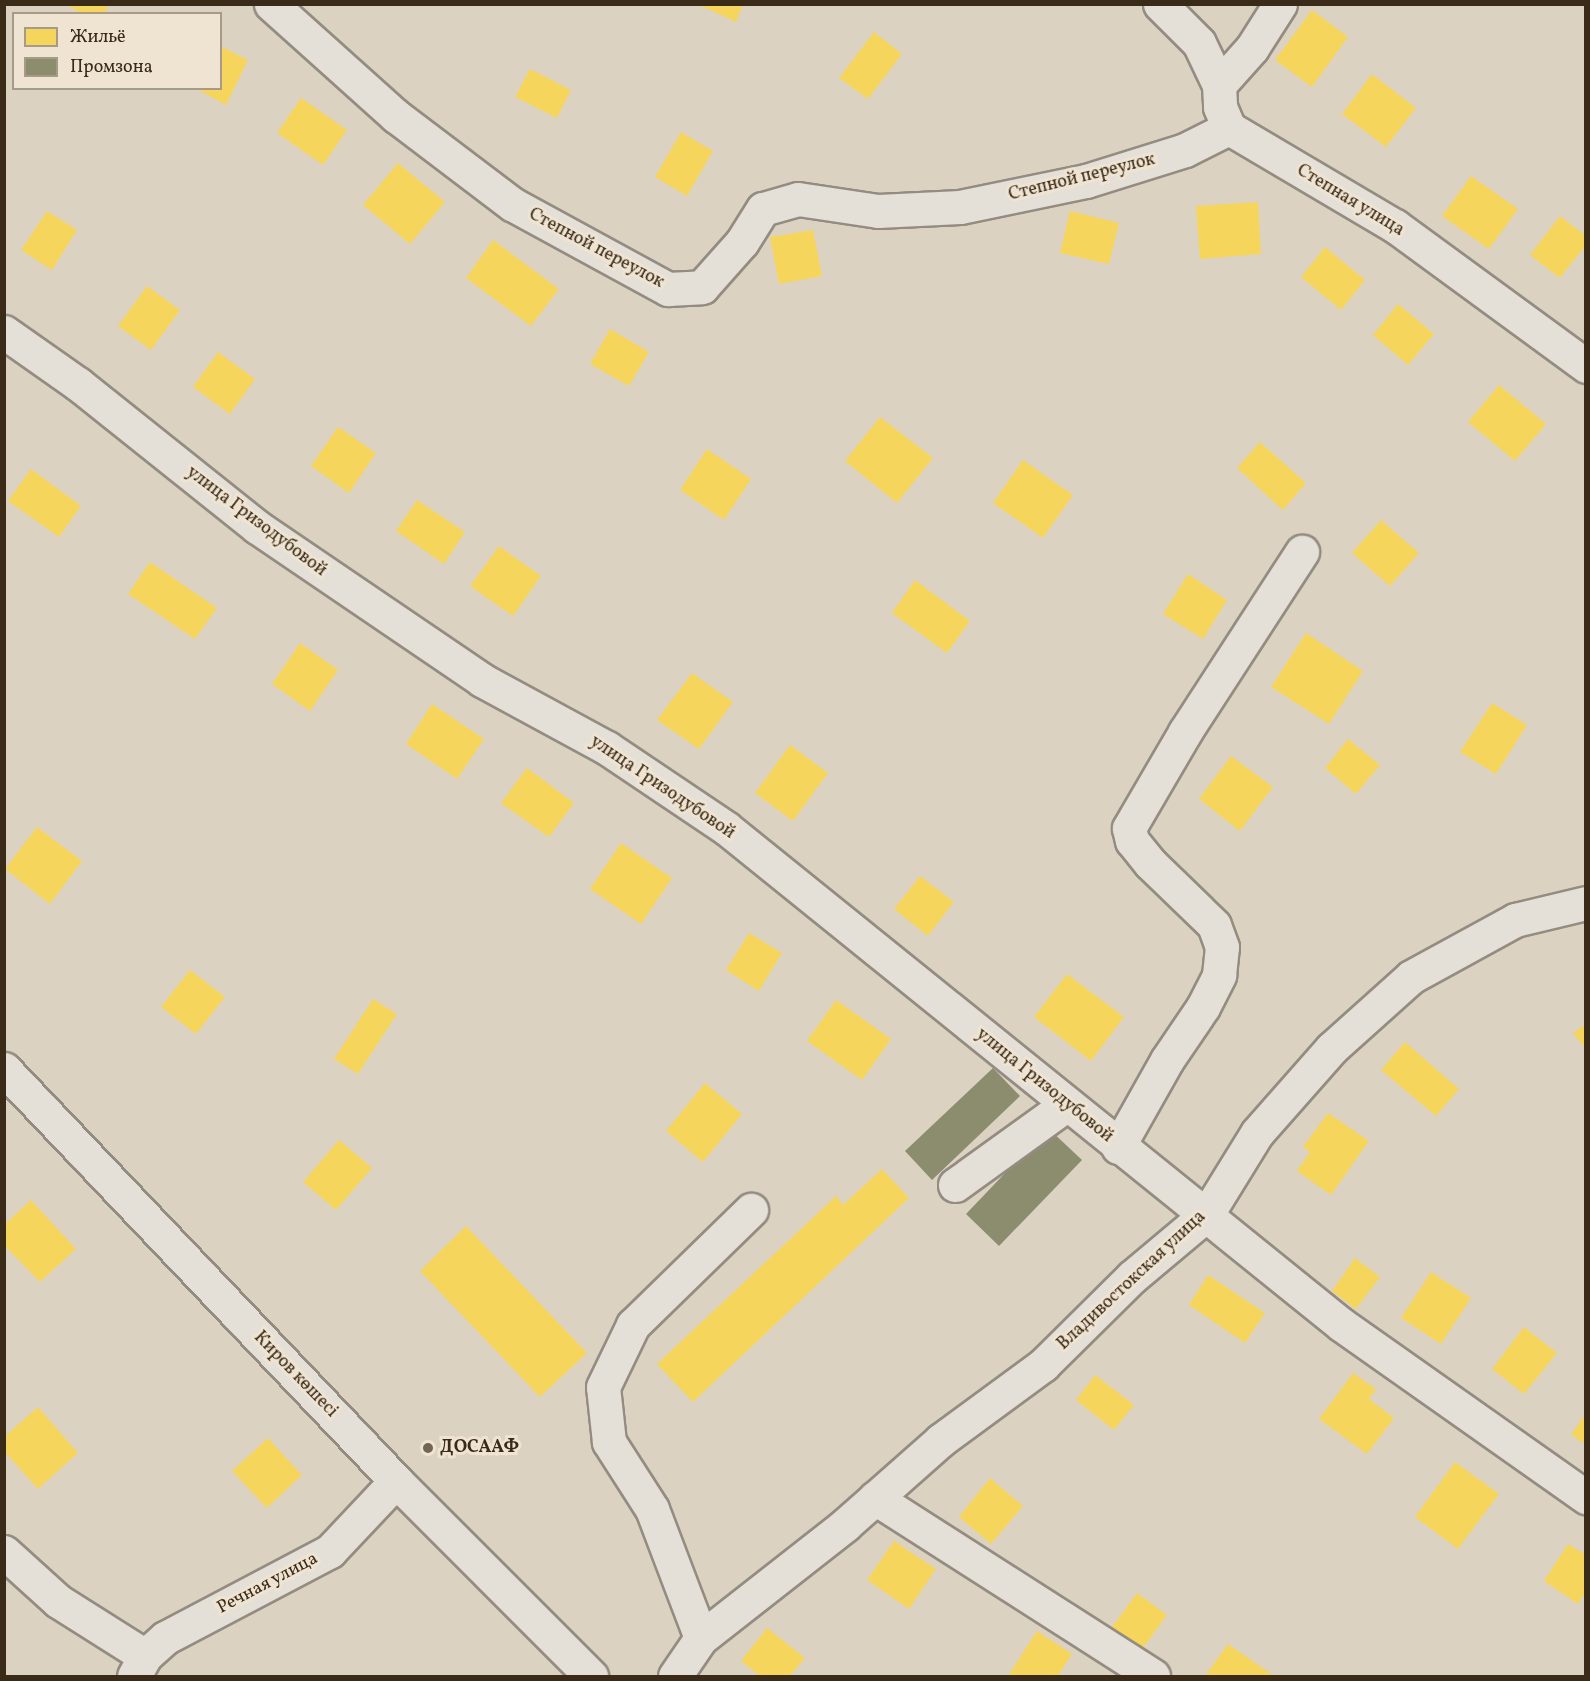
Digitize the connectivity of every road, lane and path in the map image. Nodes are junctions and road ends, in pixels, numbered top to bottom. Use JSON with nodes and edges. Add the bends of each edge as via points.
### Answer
{"nodes":[{"id":1,"x":271,"y":4,"type":"edge"},
{"id":2,"x":1160,"y":4,"type":"edge"},
{"id":3,"x":1280,"y":4,"type":"edge"},
{"id":4,"x":1219,"y":85,"type":"junction"},
{"id":5,"x":1229,"y":128,"type":"junction"},
{"id":6,"x":4,"y":333,"type":"edge"},
{"id":7,"x":1586,"y":366,"type":"edge"},
{"id":8,"x":1302,"y":552,"type":"dead end"},
{"id":9,"x":1586,"y":903,"type":"edge"},
{"id":10,"x":4,"y":1069,"type":"edge"},
{"id":11,"x":1066,"y":1105,"type":"junction"},
{"id":12,"x":1118,"y":1147,"type":"junction"},
{"id":13,"x":955,"y":1185,"type":"dead end"},
{"id":14,"x":751,"y":1210,"type":"dead end"},
{"id":15,"x":1207,"y":1214,"type":"junction"},
{"id":16,"x":396,"y":1481,"type":"junction"},
{"id":17,"x":1586,"y":1497,"type":"edge"},
{"id":18,"x":875,"y":1498,"type":"junction"},
{"id":19,"x":4,"y":1552,"type":"edge"},
{"id":20,"x":701,"y":1638,"type":"junction"},
{"id":21,"x":140,"y":1666,"type":"edge"},
{"id":22,"x":591,"y":1677,"type":"edge"},
{"id":23,"x":675,"y":1677,"type":"edge"},
{"id":24,"x":1153,"y":1677,"type":"edge"}],
"edges":[{"from":1,"to":5,"type":"street","name":"Степной переулок","via":[[396,116],[512,204],[668,289],[702,287],[742,242],[763,209],[798,199],[878,211],[960,207],[1086,181],[1185,150]]},
{"from":2,"to":4,"type":"street","via":[[1199,44]]},
{"from":3,"to":4,"type":"street","via":[[1252,48]]},
{"from":4,"to":5,"type":"street","via":[[1220,107]]},
{"from":5,"to":7,"type":"street","name":"Степная улица","via":[[1395,226]]},
{"from":6,"to":11,"type":"street","name":"улица Гризодубовой","via":[[78,384],[257,527],[482,680],[607,748],[726,828]]},
{"from":8,"to":12,"type":"street","via":[[1185,732],[1129,828],[1132,841],[1150,863],[1214,925],[1222,947],[1219,975],[1203,1007],[1167,1060]]},
{"from":9,"to":15,"type":"street","name":"Владивостокская улица","via":[[1515,920],[1412,977],[1332,1048],[1257,1133]]},
{"from":10,"to":16,"type":"street","name":"Киров көшесі"},
{"from":11,"to":12,"type":"street","name":"улица Гризодубовой"},
{"from":11,"to":13,"type":"street"},
{"from":12,"to":15,"type":"street","name":"улица Гризодубовой"},
{"from":14,"to":20,"type":"street","via":[[633,1326],[603,1387],[609,1442],[652,1509]]},
{"from":15,"to":17,"type":"street","name":"улица Гризодубовой","via":[[1342,1325]]},
{"from":15,"to":18,"type":"street","name":"Владивостокская улица","via":[[1132,1277],[1043,1365],[940,1440]]},
{"from":16,"to":21,"type":"street","name":"Речная улица","via":[[330,1551],[165,1638]]},
{"from":16,"to":22,"type":"street","name":"Киров көшесі"},
{"from":18,"to":20,"type":"street","name":"Владивостокская улица"},
{"from":18,"to":24,"type":"street"},
{"from":19,"to":21,"type":"street"},
{"from":20,"to":23,"type":"street","name":"Владивостокская улица"}]}
